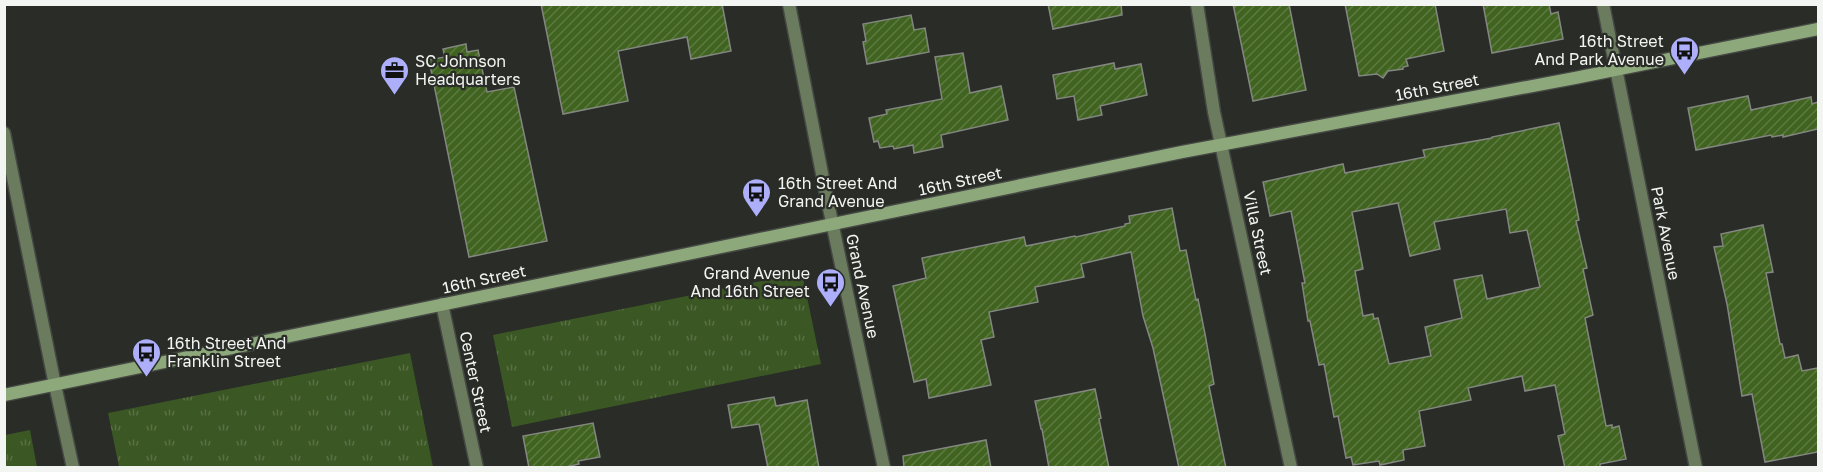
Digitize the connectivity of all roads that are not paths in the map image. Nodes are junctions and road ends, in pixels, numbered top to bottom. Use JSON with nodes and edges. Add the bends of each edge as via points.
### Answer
{"nodes":[{"id":1,"x":789,"y":4,"type":"edge"},
{"id":2,"x":1197,"y":4,"type":"edge"},
{"id":3,"x":1603,"y":4,"type":"edge"},
{"id":4,"x":1818,"y":29,"type":"edge"},
{"id":5,"x":1617,"y":69,"type":"junction"},
{"id":6,"x":4,"y":133,"type":"edge"},
{"id":7,"x":1222,"y":145,"type":"junction"},
{"id":8,"x":833,"y":225,"type":"junction"},
{"id":9,"x":442,"y":304,"type":"junction"},
{"id":10,"x":55,"y":385,"type":"junction"},
{"id":11,"x":4,"y":395,"type":"edge"},
{"id":12,"x":73,"y":468,"type":"edge"},
{"id":13,"x":477,"y":468,"type":"edge"},
{"id":14,"x":884,"y":468,"type":"edge"},
{"id":15,"x":1291,"y":468,"type":"edge"},
{"id":16,"x":1696,"y":468,"type":"edge"}],
"edges":[{"from":1,"to":8,"type":"street","name":"Grand Avenue"},
{"from":2,"to":7,"type":"street","name":"Villa Street"},
{"from":3,"to":5,"type":"street","name":"Park Avenue"},
{"from":4,"to":5,"type":"street","name":"16th Street"},
{"from":5,"to":7,"type":"street","name":"16th Street"},
{"from":5,"to":16,"type":"street","name":"Park Avenue"},
{"from":6,"to":10,"type":"street"},
{"from":7,"to":8,"type":"street","name":"16th Street"},
{"from":7,"to":15,"type":"street","name":"Villa Street"},
{"from":8,"to":9,"type":"street","name":"16th Street"},
{"from":8,"to":14,"type":"street","name":"Grand Avenue"},
{"from":9,"to":10,"type":"street","name":"16th Street"},
{"from":9,"to":13,"type":"street","name":"Center Street"},
{"from":10,"to":11,"type":"street","name":"16th Street"},
{"from":10,"to":12,"type":"street"}]}
